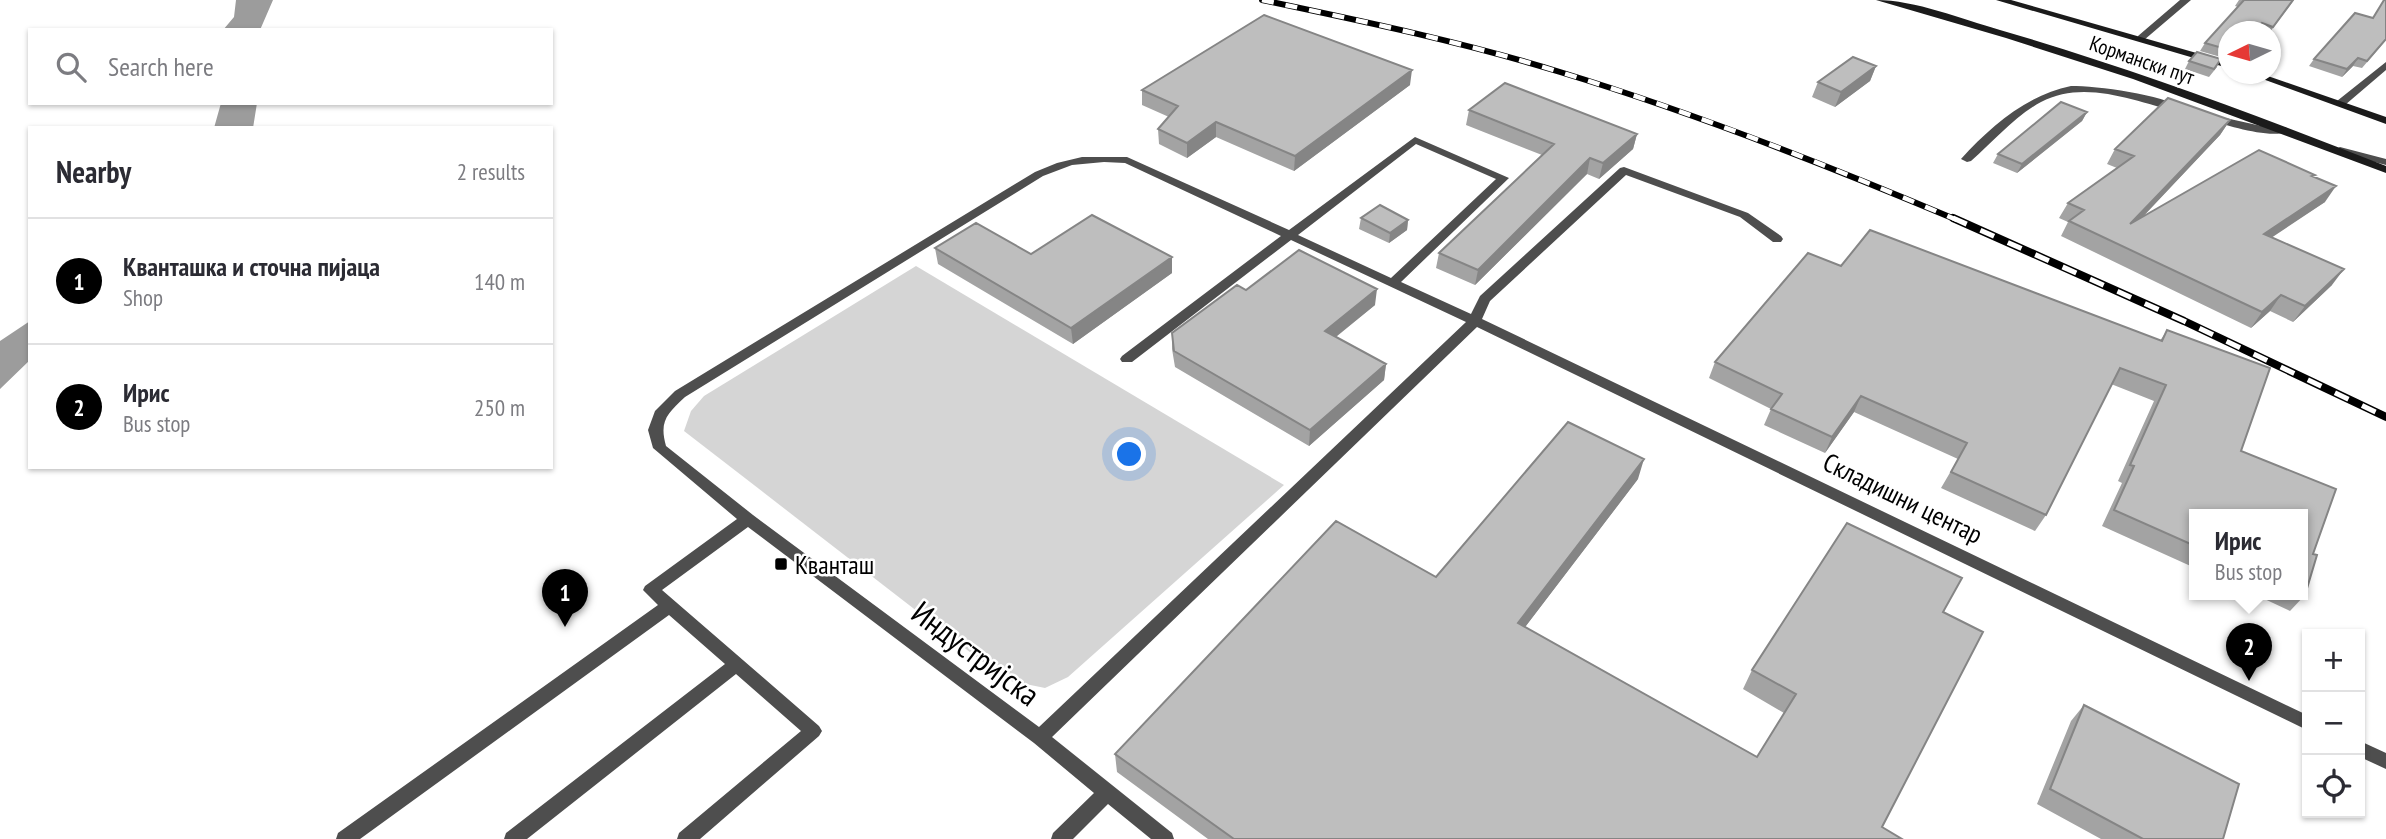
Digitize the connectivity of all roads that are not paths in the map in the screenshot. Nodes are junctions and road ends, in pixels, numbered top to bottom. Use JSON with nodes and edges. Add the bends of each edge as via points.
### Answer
{"nodes":[{"id":1,"x":1881,"y":0,"type":"edge"},
{"id":2,"x":2001,"y":0,"type":"edge"},
{"id":3,"x":2186,"y":0,"type":"edge"},
{"id":4,"x":2141,"y":38,"type":"junction"},
{"id":5,"x":2218,"y":62,"type":"edge"},
{"id":6,"x":2386,"y":65,"type":"edge"},
{"id":7,"x":2281,"y":83,"type":"edge"},
{"id":8,"x":2341,"y":103,"type":"junction"},
{"id":9,"x":2184,"y":110,"type":"edge"},
{"id":10,"x":2197,"y":114,"type":"edge"},
{"id":11,"x":2386,"y":121,"type":"edge"},
{"id":12,"x":2286,"y":130,"type":"junction"},
{"id":13,"x":2336,"y":149,"type":"junction"},
{"id":14,"x":1967,"y":159,"type":"dead end"},
{"id":15,"x":2386,"y":162,"type":"edge"},
{"id":16,"x":2386,"y":170,"type":"edge"},
{"id":17,"x":1287,"y":235,"type":"junction"},
{"id":18,"x":1777,"y":239,"type":"dead end"},
{"id":19,"x":1392,"y":284,"type":"junction"},
{"id":20,"x":1475,"y":320,"type":"junction"},
{"id":21,"x":1128,"y":359,"type":"dead end"},
{"id":22,"x":748,"y":519,"type":"junction"},
{"id":23,"x":669,"y":606,"type":"junction"},
{"id":24,"x":737,"y":664,"type":"junction"},
{"id":25,"x":2302,"y":721,"type":"edge"},
{"id":26,"x":1040,"y":738,"type":"junction"},
{"id":27,"x":2365,"y":751,"type":"edge"},
{"id":28,"x":2386,"y":761,"type":"edge"},
{"id":29,"x":1107,"y":792,"type":"junction"},
{"id":30,"x":345,"y":839,"type":"edge"},
{"id":31,"x":513,"y":839,"type":"edge"},
{"id":32,"x":686,"y":839,"type":"edge"},
{"id":33,"x":1060,"y":839,"type":"edge"},
{"id":34,"x":1165,"y":839,"type":"edge"}],
"edges":[{"from":1,"to":12,"type":"street","name":"Кормански пут","via":[[2066,54]]},
{"from":2,"to":4,"type":"street"},
{"from":3,"to":4,"type":"street"},
{"from":4,"to":5,"type":"street"},
{"from":6,"to":8,"type":"street"},
{"from":7,"to":8,"type":"street"},
{"from":8,"to":11,"type":"street"},
{"from":9,"to":14,"type":"street","via":[[2105,91],[2057,93],[2038,100]]},
{"from":10,"to":12,"type":"street","via":[[2266,130]]},
{"from":12,"to":13,"type":"street","name":"Кормански пут"},
{"from":13,"to":15,"type":"street"},
{"from":13,"to":16,"type":"street","name":"Кормански пут"},
{"from":17,"to":19,"type":"street","name":"Складишни центар"},
{"from":17,"to":19,"type":"street","via":[[1415,140],[1503,178]]},
{"from":17,"to":21,"type":"street"},
{"from":17,"to":22,"type":"street","name":"Индустријска","via":[[1127,160],[1075,160],[1039,174],[680,394],[662,411],[654,430],[660,448]]},
{"from":18,"to":20,"type":"street","via":[[1744,215],[1624,170],[1484,299]]},
{"from":19,"to":20,"type":"street","name":"Складишни центар"},
{"from":20,"to":25,"type":"street","name":"Складишни центар"},
{"from":20,"to":26,"type":"street"},
{"from":22,"to":23,"type":"street","via":[[651,590]]},
{"from":22,"to":26,"type":"street","name":"Индустријска"},
{"from":23,"to":24,"type":"street"},
{"from":23,"to":30,"type":"street"},
{"from":24,"to":31,"type":"street"},
{"from":24,"to":32,"type":"street","via":[[813,731]]},
{"from":26,"to":29,"type":"street","name":"Индустријска"},
{"from":27,"to":28,"type":"street"},
{"from":29,"to":33,"type":"street"},
{"from":29,"to":34,"type":"street","name":"Индустријска"}]}
